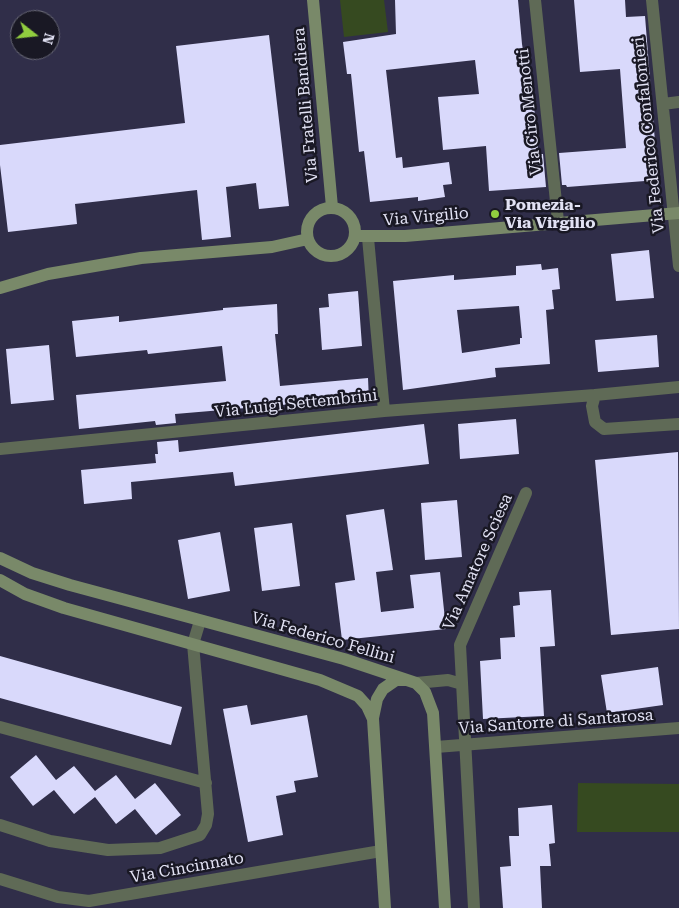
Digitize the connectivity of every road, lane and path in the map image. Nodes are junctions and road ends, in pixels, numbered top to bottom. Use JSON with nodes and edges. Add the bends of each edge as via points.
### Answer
{"nodes":[{"id":1,"x":313,"y":0,"type":"edge"},
{"id":2,"x":535,"y":0,"type":"edge"},
{"id":3,"x":652,"y":0,"type":"edge"},
{"id":4,"x":679,"y":102,"type":"edge"},
{"id":5,"x":663,"y":104,"type":"junction"},
{"id":6,"x":332,"y":207,"type":"junction"},
{"id":7,"x":676,"y":213,"type":"edge"},
{"id":8,"x":558,"y":222,"type":"junction"},
{"id":9,"x":362,"y":237,"type":"junction"},
{"id":10,"x":308,"y":239,"type":"junction"},
{"id":11,"x":679,"y":266,"type":"edge"},
{"id":12,"x":0,"y":288,"type":"edge"},
{"id":13,"x":679,"y":387,"type":"edge"},
{"id":14,"x":596,"y":395,"type":"junction"},
{"id":15,"x":384,"y":411,"type":"junction"},
{"id":16,"x":679,"y":424,"type":"edge"},
{"id":17,"x":0,"y":450,"type":"edge"},
{"id":18,"x":526,"y":493,"type":"dead end"},
{"id":19,"x":0,"y":558,"type":"edge"},
{"id":20,"x":0,"y":580,"type":"edge"},
{"id":21,"x":200,"y":621,"type":"junction"},
{"id":22,"x":193,"y":644,"type":"junction"},
{"id":23,"x":412,"y":681,"type":"junction"},
{"id":24,"x":462,"y":684,"type":"junction"},
{"id":25,"x":373,"y":719,"type":"junction"},
{"id":26,"x":0,"y":727,"type":"edge"},
{"id":27,"x":679,"y":728,"type":"edge"},
{"id":28,"x":464,"y":745,"type":"junction"},
{"id":29,"x":436,"y":747,"type":"junction"},
{"id":30,"x":206,"y":783,"type":"junction"},
{"id":31,"x":0,"y":825,"type":"edge"},
{"id":32,"x":381,"y":851,"type":"junction"},
{"id":33,"x":0,"y":879,"type":"edge"},
{"id":34,"x":385,"y":908,"type":"edge"},
{"id":35,"x":445,"y":908,"type":"edge"},
{"id":36,"x":474,"y":908,"type":"edge"}],
"edges":[{"from":1,"to":6,"type":"street","name":"Via Fratelli Bandiera"},
{"from":2,"to":8,"type":"street","name":"Via Ciro Menotti"},
{"from":3,"to":5,"type":"street","name":"Via Federico Confalonieri"},
{"from":4,"to":5,"type":"street"},
{"from":5,"to":7,"type":"street","name":"Via Federico Confalonieri"},
{"from":6,"to":9,"type":"street","via":[[347,213]]},
{"from":6,"to":10,"type":"street","via":[[317,211],[312,217]]},
{"from":7,"to":8,"type":"street","name":"Via Virgilio"},
{"from":7,"to":11,"type":"street","name":"Via Federico Confalonieri"},
{"from":8,"to":9,"type":"street","name":"Via Virgilio"},
{"from":9,"to":10,"type":"street","via":[[347,250],[332,256],[317,252]]},
{"from":9,"to":15,"type":"street"},
{"from":10,"to":12,"type":"street","via":[[272,247],[132,260],[41,275]]},
{"from":13,"to":14,"type":"street","name":"Via Luigi Settembrini"},
{"from":14,"to":15,"type":"street","name":"Via Luigi Settembrini"},
{"from":14,"to":16,"type":"street","via":[[592,400],[593,417],[600,428]]},
{"from":15,"to":17,"type":"street","name":"Via Luigi Settembrini"},
{"from":18,"to":24,"type":"street","name":"Via Amatore Sciesa","via":[[460,645]]},
{"from":19,"to":21,"type":"street","name":"Via Federico Fellini","via":[[43,577]]},
{"from":20,"to":22,"type":"street","via":[[57,606]]},
{"from":21,"to":22,"type":"street"},
{"from":21,"to":23,"type":"street","name":"Via Federico Fellini","via":[[327,654]]},
{"from":22,"to":25,"type":"street","via":[[349,690],[363,700]]},
{"from":22,"to":30,"type":"street"},
{"from":23,"to":24,"type":"street","via":[[448,680]]},
{"from":23,"to":25,"type":"street","via":[[396,680],[386,686],[377,699]]},
{"from":23,"to":29,"type":"street","via":[[424,692],[431,706]]},
{"from":24,"to":28,"type":"street"},
{"from":25,"to":32,"type":"street"},
{"from":26,"to":30,"type":"street"},
{"from":27,"to":28,"type":"street","name":"Via Santorre di Santarosa"},
{"from":28,"to":29,"type":"street","name":"Via Santorre di Santarosa"},
{"from":28,"to":36,"type":"street"},
{"from":29,"to":35,"type":"street"},
{"from":30,"to":31,"type":"street","via":[[208,814],[203,831],[194,838],[160,848],[120,851],[77,847],[50,842]]},
{"from":32,"to":33,"type":"street","name":"Via Cincinnato","via":[[89,901],[58,897]]},
{"from":32,"to":34,"type":"street"}]}
